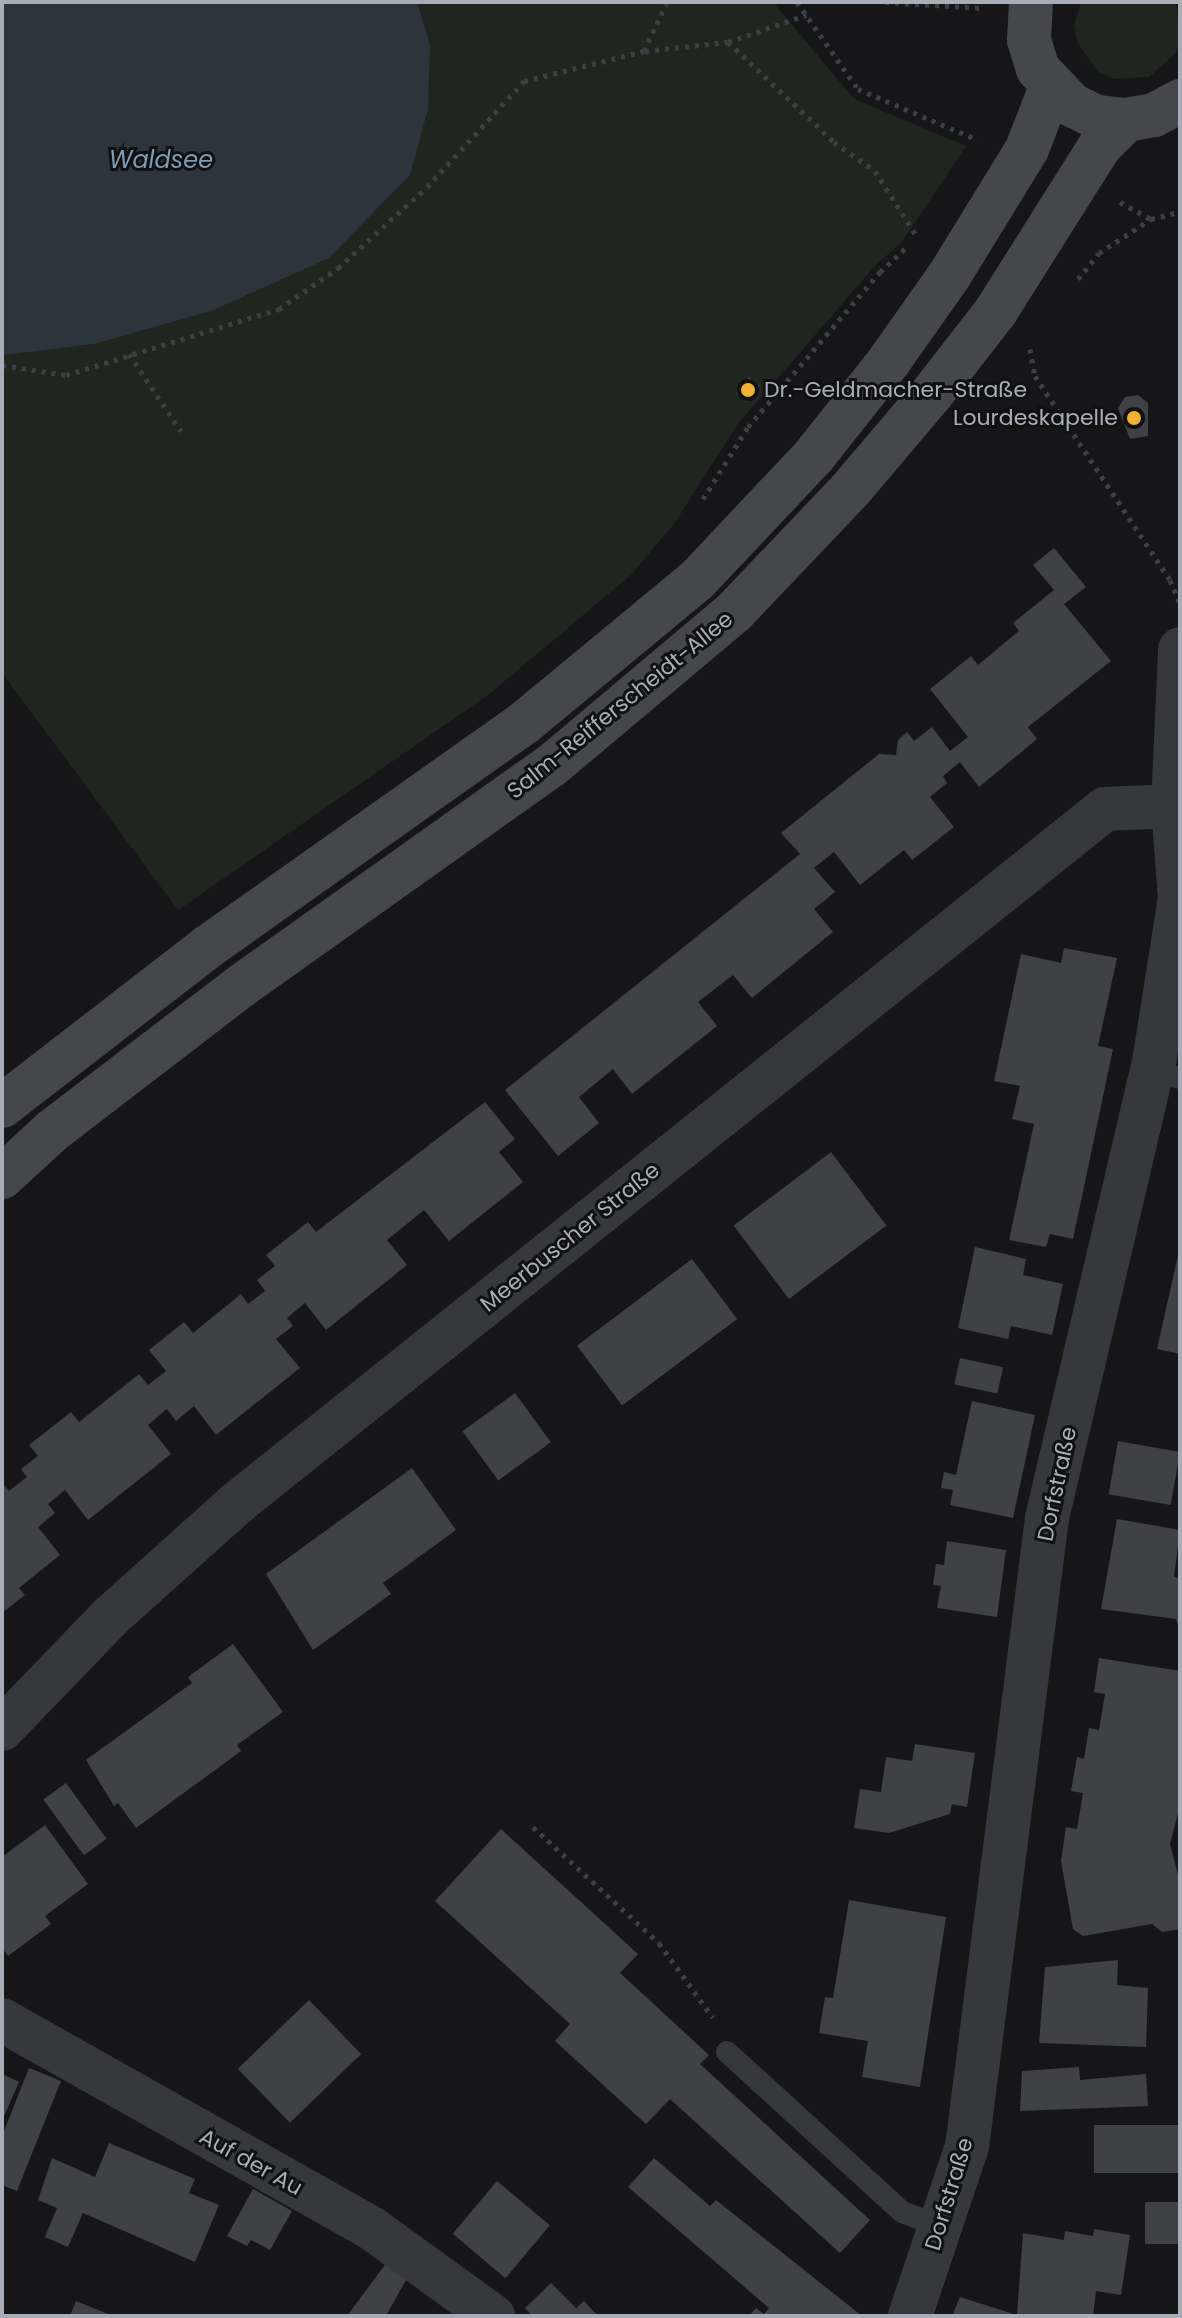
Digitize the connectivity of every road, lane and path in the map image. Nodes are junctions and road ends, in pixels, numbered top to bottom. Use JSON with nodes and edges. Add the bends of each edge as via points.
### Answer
{"nodes":[{"id":1,"x":667,"y":2,"type":"edge"},
{"id":2,"x":797,"y":2,"type":"edge"},
{"id":3,"x":885,"y":2,"type":"edge"},
{"id":4,"x":1030,"y":6,"type":"edge"},
{"id":5,"x":806,"y":15,"type":"junction"},
{"id":6,"x":728,"y":42,"type":"junction"},
{"id":7,"x":644,"y":51,"type":"junction"},
{"id":8,"x":1051,"y":87,"type":"junction"},
{"id":9,"x":1180,"y":101,"type":"edge"},
{"id":10,"x":1126,"y":120,"type":"junction"},
{"id":11,"x":989,"y":128,"type":"dead end"},
{"id":12,"x":979,"y":140,"type":"junction"},
{"id":13,"x":1027,"y":149,"type":"junction"},
{"id":14,"x":971,"y":152,"type":"dead end"},
{"id":15,"x":1078,"y":180,"type":"junction"},
{"id":16,"x":1180,"y":212,"type":"edge"},
{"id":17,"x":1151,"y":219,"type":"junction"},
{"id":18,"x":924,"y":223,"type":"dead end"},
{"id":19,"x":916,"y":235,"type":"junction"},
{"id":20,"x":1069,"y":289,"type":"dead end"},
{"id":21,"x":1028,"y":337,"type":"dead end"},
{"id":22,"x":129,"y":354,"type":"junction"},
{"id":23,"x":2,"y":365,"type":"edge"},
{"id":24,"x":181,"y":431,"type":"dead end"},
{"id":25,"x":701,"y":503,"type":"dead end"},
{"id":26,"x":1180,"y":605,"type":"edge"},
{"id":27,"x":1180,"y":649,"type":"edge"},
{"id":28,"x":1173,"y":806,"type":"junction"},
{"id":29,"x":1166,"y":1074,"type":"edge"},
{"id":30,"x":2,"y":1106,"type":"edge"},
{"id":31,"x":2,"y":1177,"type":"edge"},
{"id":32,"x":2,"y":1729,"type":"edge"},
{"id":33,"x":533,"y":1827,"type":"dead end"},
{"id":34,"x":2,"y":2020,"type":"edge"},
{"id":35,"x":727,"y":2052,"type":"joint"},
{"id":36,"x":940,"y":2226,"type":"junction"},
{"id":37,"x":493,"y":2316,"type":"edge"},
{"id":38,"x":910,"y":2316,"type":"edge"}],
"edges":[{"from":1,"to":7,"type":"path"},
{"from":2,"to":5,"type":"path"},
{"from":3,"to":4,"type":"path"},
{"from":4,"to":8,"type":"street","via":[[1029,40]]},
{"from":5,"to":6,"type":"path"},
{"from":5,"to":12,"type":"path","via":[[858,89]]},
{"from":6,"to":7,"type":"path"},
{"from":6,"to":19,"type":"path","via":[[834,142],[875,171]]},
{"from":7,"to":22,"type":"path","via":[[524,81],[427,187],[338,268],[279,309]]},
{"from":8,"to":10,"type":"street","via":[[1097,117]]},
{"from":8,"to":13,"type":"street"},
{"from":9,"to":10,"type":"street","via":[[1154,115]]},
{"from":10,"to":15,"type":"street","name":"Salm-Reifferscheidt-Allee","via":[[1100,146]]},
{"from":11,"to":12,"type":"path"},
{"from":12,"to":13,"type":"path"},
{"from":12,"to":14,"type":"path"},
{"from":13,"to":30,"type":"street","via":[[889,361],[813,457],[697,580],[524,723],[209,946]]},
{"from":15,"to":17,"type":"path"},
{"from":15,"to":31,"type":"street","name":"Salm-Reifferscheidt-Allee","via":[[996,311],[934,391],[851,489],[734,612],[551,766],[241,986],[52,1131]]},
{"from":16,"to":17,"type":"path"},
{"from":17,"to":20,"type":"path","via":[[1099,253]]},
{"from":18,"to":19,"type":"path"},
{"from":19,"to":25,"type":"path","via":[[748,427]]},
{"from":21,"to":26,"type":"path","via":[[1035,376],[1170,580]]},
{"from":22,"to":23,"type":"path","via":[[66,375]]},
{"from":22,"to":24,"type":"path"},
{"from":27,"to":28,"type":"street","name":"Dorfstraße"},
{"from":28,"to":29,"type":"street","name":"Dorfstraße","via":[[1180,899]]},
{"from":28,"to":32,"type":"street","name":"Meerbuscher Straße","via":[[1105,809],[237,1503],[110,1617]]},
{"from":29,"to":36,"type":"street","name":"Dorfstraße","via":[[1047,1518],[967,2147]]},
{"from":33,"to":35,"type":"path","via":[[659,1943],[700,2005],[738,2042]]},
{"from":34,"to":37,"type":"street","name":"Auf der Au","via":[[374,2230]]},
{"from":35,"to":36,"type":"lane","via":[[902,2212]]},
{"from":36,"to":38,"type":"street","name":"Dorfstraße"}]}
